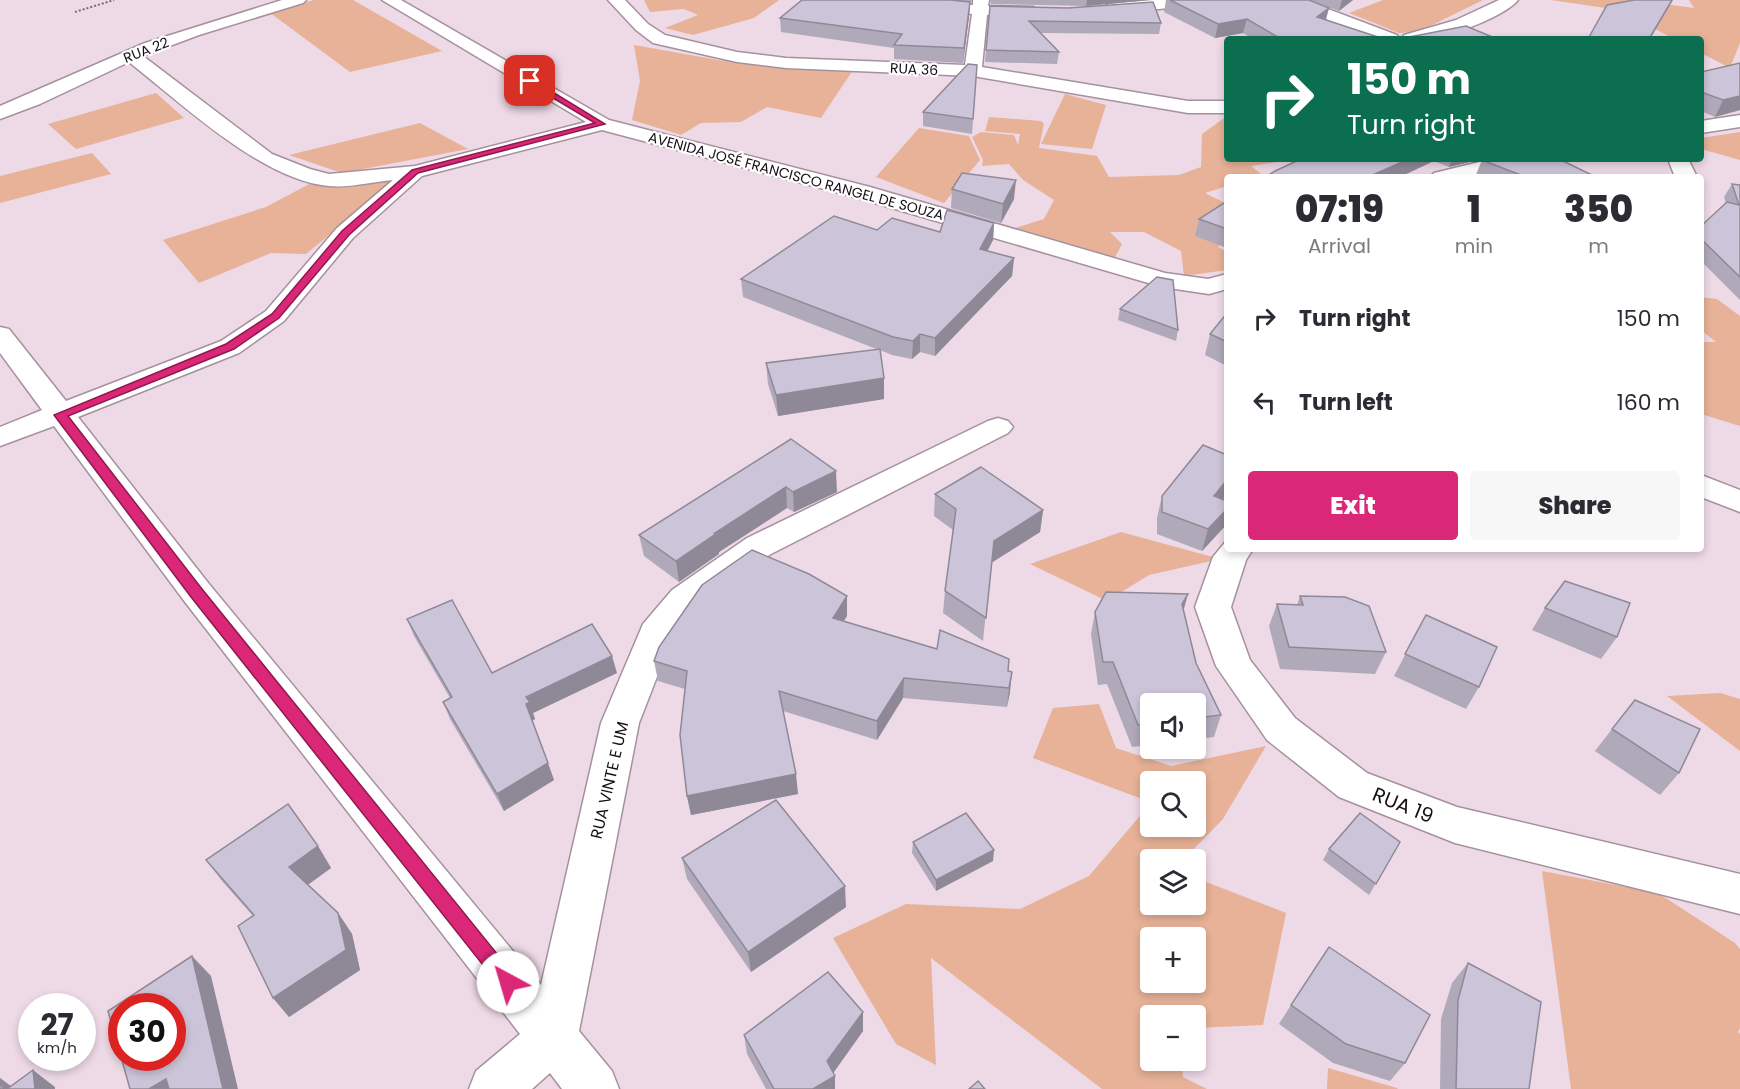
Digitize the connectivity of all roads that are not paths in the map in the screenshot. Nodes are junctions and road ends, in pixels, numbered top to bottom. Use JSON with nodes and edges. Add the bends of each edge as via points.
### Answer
{"nodes":[{"id":1,"x":298,"y":0,"type":"edge"},
{"id":2,"x":390,"y":0,"type":"edge"},
{"id":3,"x":616,"y":0,"type":"edge"},
{"id":4,"x":895,"y":0,"type":"edge"},
{"id":5,"x":1200,"y":0,"type":"edge"},
{"id":6,"x":1290,"y":0,"type":"edge"},
{"id":7,"x":1510,"y":0,"type":"edge"},
{"id":8,"x":979,"y":5,"type":"edge"},
{"id":9,"x":1089,"y":10,"type":"edge"},
{"id":10,"x":1045,"y":12,"type":"edge"},
{"id":11,"x":1383,"y":36,"type":"edge"},
{"id":12,"x":1422,"y":36,"type":"edge"},
{"id":13,"x":130,"y":55,"type":"junction"},
{"id":14,"x":974,"y":71,"type":"junction"},
{"id":15,"x":1224,"y":107,"type":"edge"},
{"id":16,"x":0,"y":113,"type":"edge"},
{"id":17,"x":1740,"y":121,"type":"edge"},
{"id":18,"x":602,"y":124,"type":"junction"},
{"id":19,"x":1704,"y":127,"type":"edge"},
{"id":20,"x":1506,"y":162,"type":"edge"},
{"id":21,"x":415,"y":172,"type":"junction"},
{"id":22,"x":1455,"y":174,"type":"edge"},
{"id":23,"x":1224,"y":282,"type":"edge"},
{"id":24,"x":0,"y":335,"type":"edge"},
{"id":25,"x":60,"y":415,"type":"junction"},
{"id":26,"x":998,"y":427,"type":"dead end"},
{"id":27,"x":0,"y":437,"type":"edge"},
{"id":28,"x":1704,"y":486,"type":"edge"},
{"id":29,"x":1740,"y":502,"type":"edge"},
{"id":30,"x":1234,"y":552,"type":"edge"},
{"id":31,"x":1740,"y":894,"type":"edge"},
{"id":32,"x":553,"y":1038,"type":"junction"},
{"id":33,"x":494,"y":1089,"type":"edge"},
{"id":34,"x":594,"y":1089,"type":"edge"}],
"edges":[{"from":1,"to":13,"type":"street","name":"RUA 22"},
{"from":2,"to":18,"type":"street","name":"AVENIDA JOSÉ FRANCISCO RANGEL DE SOUZA"},
{"from":3,"to":14,"type":"street","name":"RUA 36","via":[[659,39],[700,49],[786,63]]},
{"from":4,"to":8,"type":"street"},
{"from":5,"to":9,"type":"street"},
{"from":6,"to":11,"type":"street"},
{"from":7,"to":12,"type":"street","via":[[1455,28]]},
{"from":8,"to":10,"type":"street"},
{"from":8,"to":14,"type":"street"},
{"from":13,"to":16,"type":"street","name":"RUA 22","via":[[51,94]]},
{"from":13,"to":21,"type":"street","via":[[264,158],[329,180]]},
{"from":14,"to":15,"type":"street","name":"RUA 36","via":[[1188,107]]},
{"from":17,"to":19,"type":"street"},
{"from":18,"to":21,"type":"street"},
{"from":18,"to":23,"type":"street","name":"AVENIDA JOSÉ FRANCISCO RANGEL DE SOUZA","via":[[862,192],[1162,280],[1209,287]]},
{"from":20,"to":22,"type":"street"},
{"from":21,"to":25,"type":"street","via":[[345,233],[275,316],[230,347]]},
{"from":24,"to":25,"type":"street"},
{"from":25,"to":27,"type":"street"},
{"from":25,"to":32,"type":"street","via":[[196,593]]},
{"from":26,"to":32,"type":"street","name":"RUA VINTE E UM","via":[[759,546],[684,599],[656,633],[620,723]]},
{"from":28,"to":29,"type":"street"},
{"from":30,"to":31,"type":"street","name":"RUA 19","via":[[1213,607],[1234,666],[1281,729],[1353,785],[1455,825]]},
{"from":32,"to":33,"type":"street"},
{"from":32,"to":34,"type":"street"}]}
